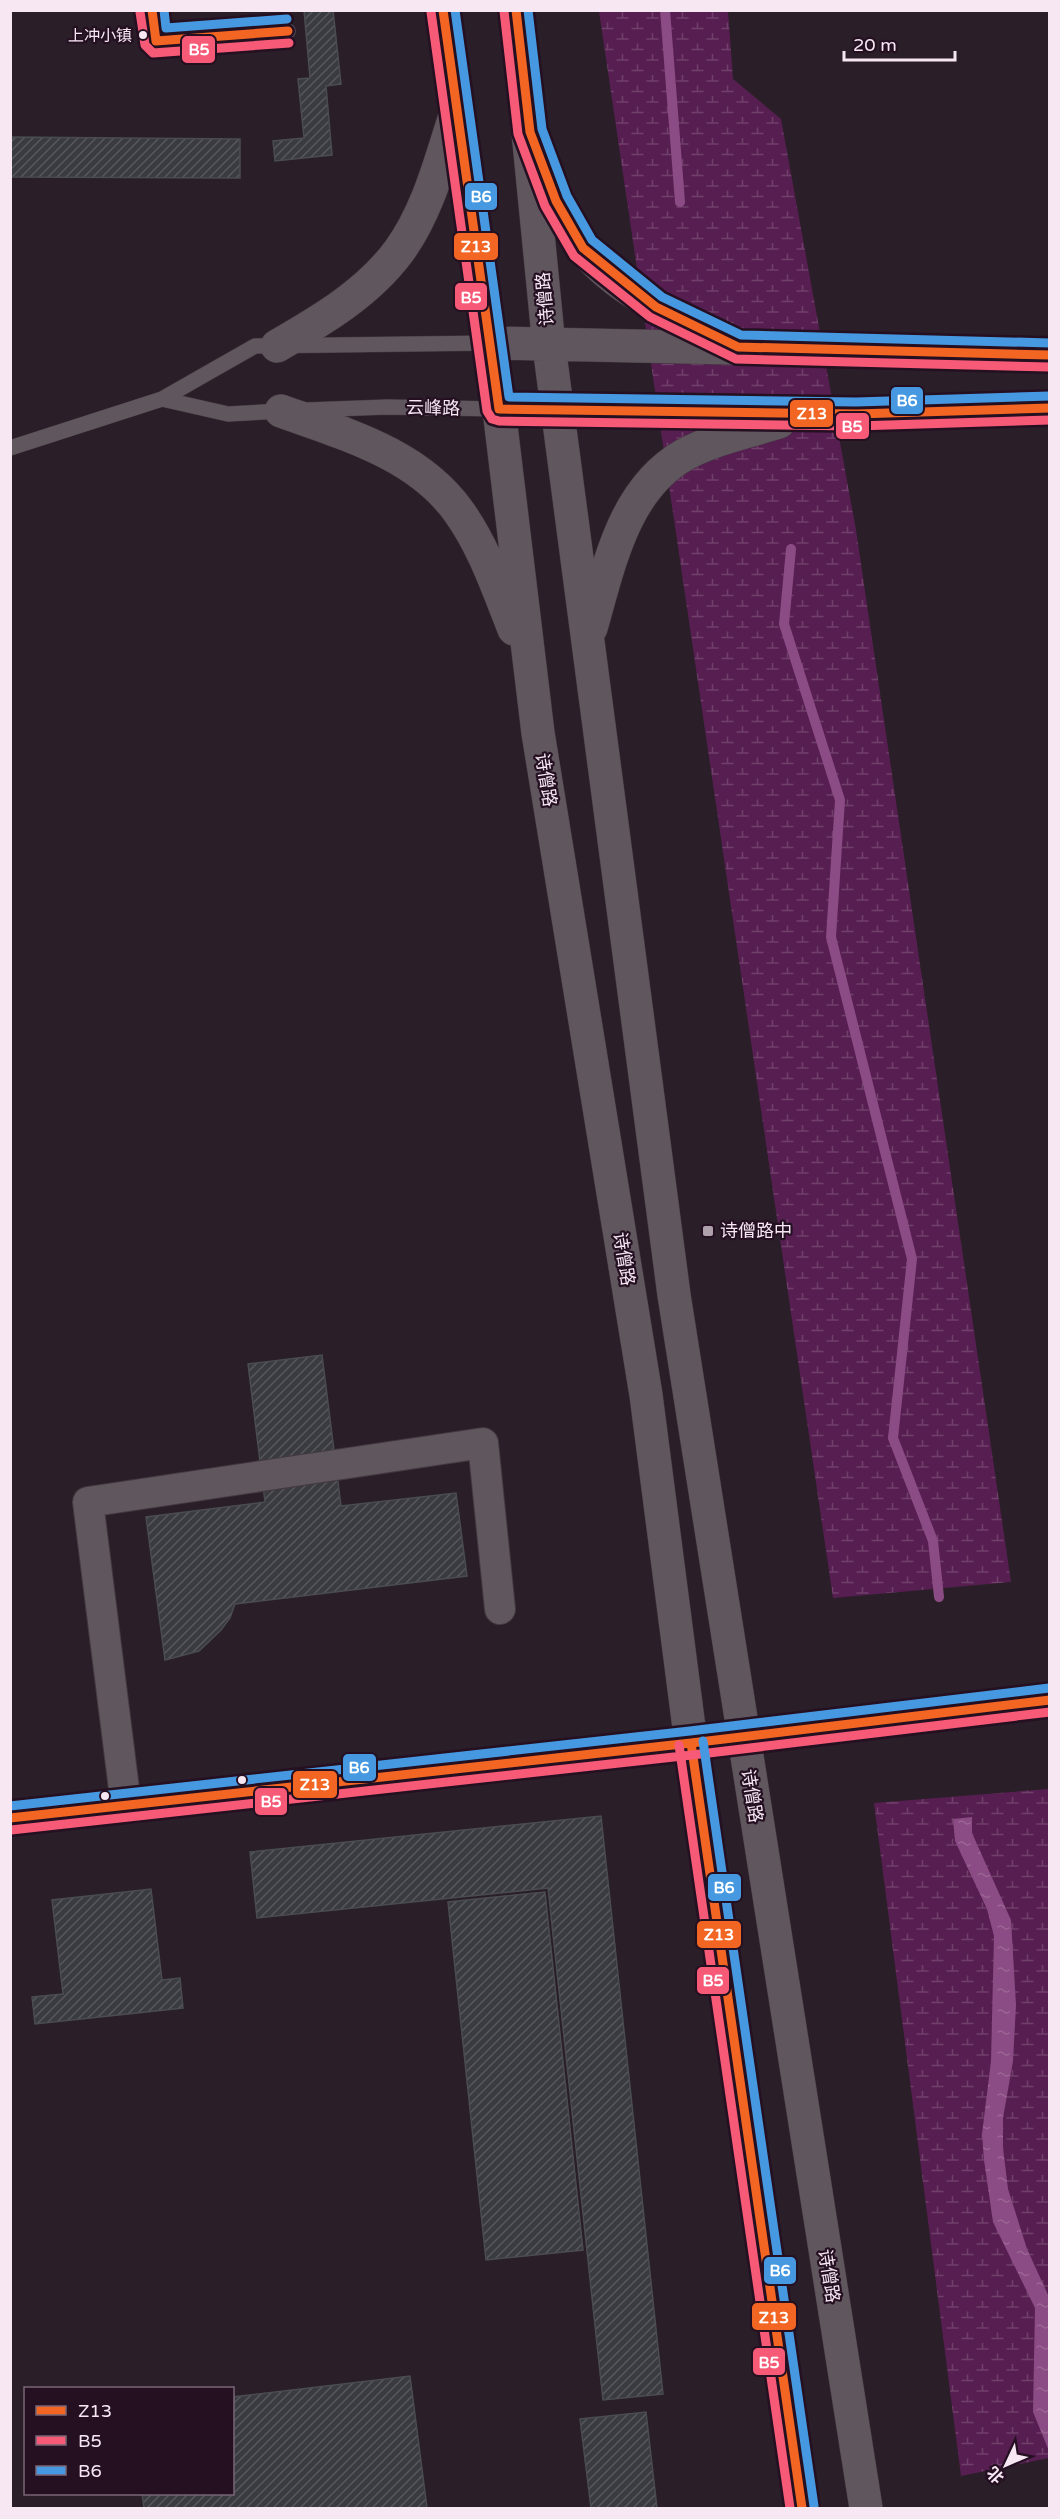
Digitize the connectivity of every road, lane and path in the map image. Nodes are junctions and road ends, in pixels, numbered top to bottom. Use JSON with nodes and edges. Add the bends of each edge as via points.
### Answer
{"nodes":[{"id":1,"x":152,"y":10,"type":"edge"},
{"id":2,"x":443,"y":10,"type":"edge"},
{"id":3,"x":516,"y":10,"type":"edge"},
{"id":4,"x":288,"y":31,"type":"dead end"},
{"id":5,"x":458,"y":108,"type":"junction"},
{"id":6,"x":530,"y":132,"type":"junction"},
{"id":7,"x":491,"y":343,"type":"junction"},
{"id":8,"x":277,"y":346,"type":"junction"},
{"id":9,"x":549,"y":346,"type":"junction"},
{"id":10,"x":738,"y":347,"type":"junction"},
{"id":11,"x":1050,"y":355,"type":"edge"},
{"id":12,"x":162,"y":399,"type":"junction"},
{"id":13,"x":1050,"y":408,"type":"edge"},
{"id":14,"x":499,"y":409,"type":"junction"},
{"id":15,"x":557,"y":410,"type":"junction"},
{"id":16,"x":281,"y":411,"type":"junction"},
{"id":17,"x":807,"y":413,"type":"junction"},
{"id":18,"x":10,"y":448,"type":"edge"},
{"id":19,"x":588,"y":641,"type":"junction"},
{"id":20,"x":530,"y":666,"type":"junction"},
{"id":21,"x":500,"y":1609,"type":"dead end"},
{"id":22,"x":1050,"y":1700,"type":"edge"},
{"id":23,"x":742,"y":1736,"type":"junction"},
{"id":24,"x":691,"y":1743,"type":"junction"},
{"id":25,"x":126,"y":1805,"type":"junction"},
{"id":26,"x":10,"y":1818,"type":"edge"},
{"id":27,"x":802,"y":2508,"type":"edge"},
{"id":28,"x":866,"y":2508,"type":"edge"}],
"edges":[{"from":1,"to":4,"type":"lane","via":[[156,41]]},
{"from":2,"to":5,"type":"street","name":"诗僧路"},
{"from":3,"to":6,"type":"street","name":"诗僧路"},
{"from":5,"to":7,"type":"street","name":"诗僧路"},
{"from":5,"to":8,"type":"street","via":[[431,189],[399,250],[352,298]]},
{"from":6,"to":9,"type":"street","name":"诗僧路"},
{"from":6,"to":10,"type":"street","via":[[556,201],[583,248],[656,307]]},
{"from":7,"to":8,"type":"lane"},
{"from":7,"to":9,"type":"street"},
{"from":7,"to":14,"type":"street","name":"诗僧路"},
{"from":8,"to":12,"type":"lane","via":[[255,346]]},
{"from":9,"to":10,"type":"street"},
{"from":9,"to":15,"type":"street","name":"诗僧路"},
{"from":10,"to":11,"type":"street"},
{"from":12,"to":16,"type":"lane","name":"云峰路","via":[[228,414]]},
{"from":12,"to":18,"type":"lane"},
{"from":13,"to":17,"type":"street","name":"云峰路"},
{"from":14,"to":15,"type":"street","name":"云峰路"},
{"from":14,"to":16,"type":"lane","name":"云峰路","via":[[387,407]]},
{"from":14,"to":20,"type":"street","name":"诗僧路"},
{"from":15,"to":17,"type":"street","name":"云峰路"},
{"from":15,"to":19,"type":"street","name":"诗僧路"},
{"from":16,"to":20,"type":"street","via":[[369,442],[426,478],[446,497],[485,557]]},
{"from":17,"to":19,"type":"street","via":[[707,444],[667,466],[624,524]]},
{"from":19,"to":23,"type":"street","name":"诗僧路","via":[[674,1295]]},
{"from":20,"to":24,"type":"street","name":"诗僧路","via":[[646,1395]]},
{"from":21,"to":25,"type":"street","via":[[483,1443],[88,1502]]},
{"from":22,"to":23,"type":"street"},
{"from":23,"to":24,"type":"street"},
{"from":23,"to":28,"type":"street","name":"诗僧路"},
{"from":24,"to":25,"type":"street"},
{"from":24,"to":27,"type":"street","name":"诗僧路"},
{"from":25,"to":26,"type":"street"}]}
